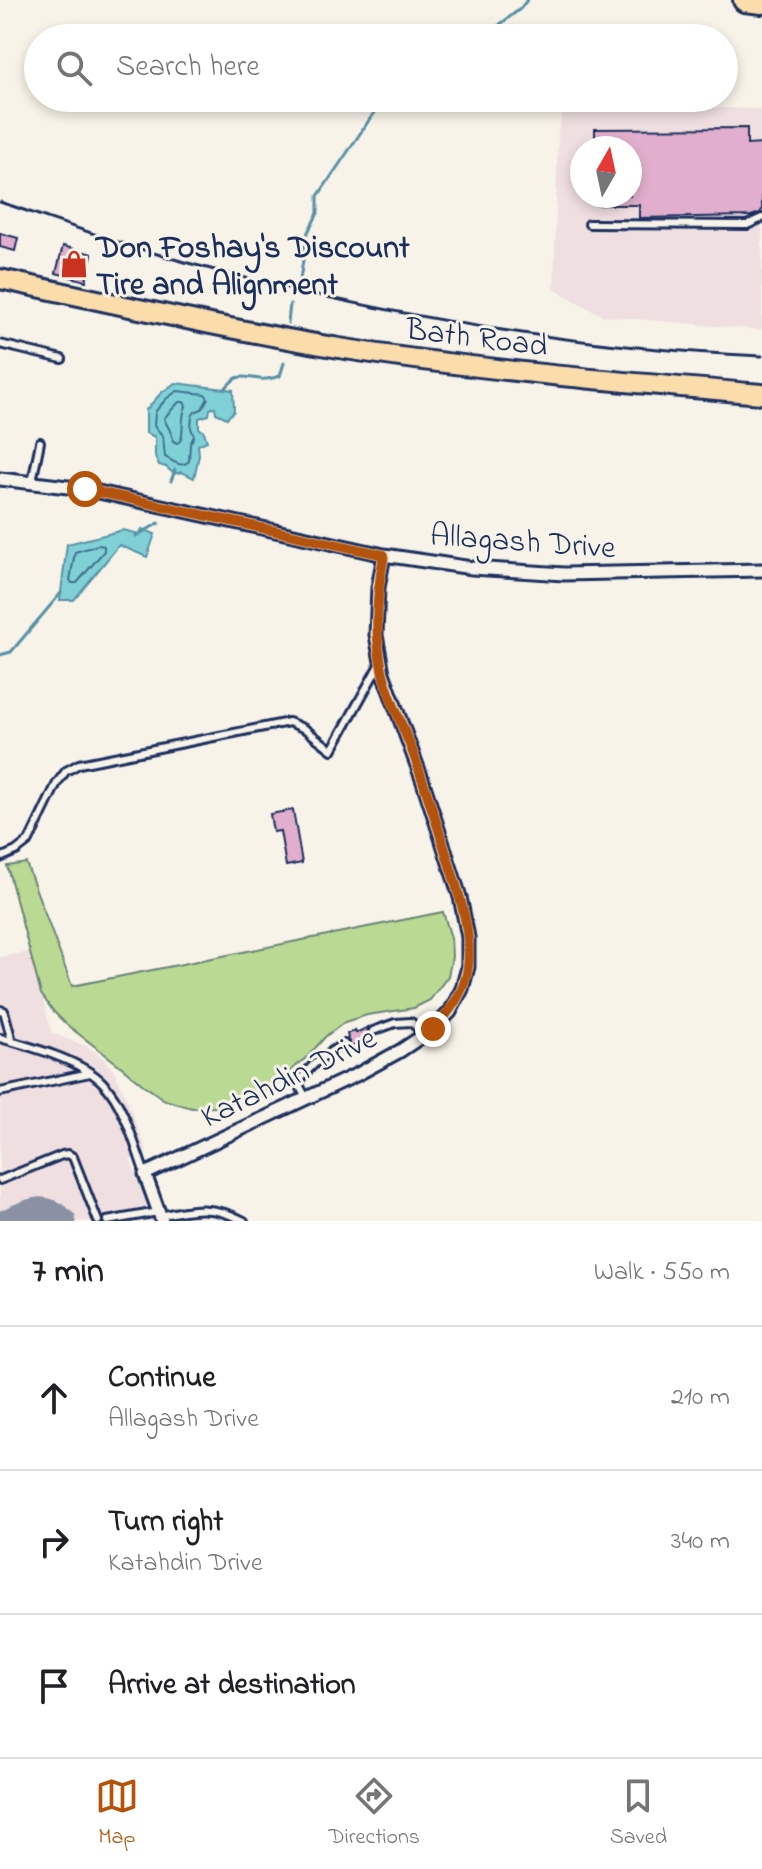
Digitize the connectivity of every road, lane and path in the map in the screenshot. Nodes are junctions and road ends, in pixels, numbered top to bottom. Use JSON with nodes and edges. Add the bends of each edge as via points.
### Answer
{"nodes":[{"id":1,"x":745,"y":0,"type":"edge"},
{"id":2,"x":762,"y":2,"type":"edge"},
{"id":3,"x":762,"y":218,"type":"edge"},
{"id":4,"x":589,"y":224,"type":"dead end"},
{"id":5,"x":0,"y":279,"type":"edge"},
{"id":6,"x":0,"y":344,"type":"edge"},
{"id":7,"x":62,"y":359,"type":"dead end"},
{"id":8,"x":762,"y":394,"type":"edge"},
{"id":9,"x":40,"y":442,"type":"dead end"},
{"id":10,"x":0,"y":479,"type":"edge"},
{"id":11,"x":31,"y":483,"type":"junction"},
{"id":12,"x":384,"y":555,"type":"junction"},
{"id":13,"x":762,"y":570,"type":"edge"},
{"id":14,"x":381,"y":661,"type":"junction"},
{"id":15,"x":0,"y":858,"type":"edge"},
{"id":16,"x":0,"y":1010,"type":"edge"},
{"id":17,"x":373,"y":1031,"type":"dead end"},
{"id":18,"x":425,"y":1035,"type":"junction"},
{"id":19,"x":0,"y":1038,"type":"edge"},
{"id":20,"x":12,"y":1041,"type":"junction"},
{"id":21,"x":344,"y":1044,"type":"dead end"},
{"id":22,"x":91,"y":1073,"type":"junction"},
{"id":23,"x":0,"y":1092,"type":"edge"},
{"id":24,"x":306,"y":1098,"type":"junction"},
{"id":25,"x":145,"y":1174,"type":"junction"},
{"id":26,"x":0,"y":1180,"type":"edge"},
{"id":27,"x":160,"y":1216,"type":"edge"},
{"id":28,"x":98,"y":1221,"type":"edge"},
{"id":29,"x":107,"y":1221,"type":"edge"},
{"id":30,"x":244,"y":1221,"type":"edge"}],
"edges":[{"from":1,"to":2,"type":"highway"},
{"from":3,"to":4,"type":"lane","via":[[747,225]]},
{"from":5,"to":8,"type":"main road","name":"Bath Road","via":[[366,352]]},
{"from":6,"to":7,"type":"lane"},
{"from":9,"to":11,"type":"lane"},
{"from":10,"to":11,"type":"street","name":"Allagash Drive"},
{"from":11,"to":12,"type":"street","name":"Allagash Drive","via":[[149,502]]},
{"from":12,"to":13,"type":"street","name":"Allagash Drive","via":[[564,574]]},
{"from":12,"to":14,"type":"street","name":"Katahdin Drive","via":[[376,635]]},
{"from":14,"to":15,"type":"lane","via":[[332,750],[289,722],[79,764],[57,783],[29,841]]},
{"from":14,"to":18,"type":"street","name":"Katahdin Drive","via":[[460,897],[468,937],[462,989],[450,1012]]},
{"from":16,"to":20,"type":"lane"},
{"from":17,"to":18,"type":"lane","via":[[411,1022]]},
{"from":18,"to":24,"type":"street","name":"Katahdin Drive"},
{"from":19,"to":20,"type":"lane"},
{"from":20,"to":22,"type":"lane"},
{"from":21,"to":24,"type":"lane","via":[[305,1073],[298,1083]]},
{"from":22,"to":23,"type":"lane"},
{"from":22,"to":25,"type":"lane","via":[[118,1103]]},
{"from":24,"to":25,"type":"street","name":"Katahdin Drive"},
{"from":25,"to":27,"type":"street"},
{"from":26,"to":28,"type":"lane","via":[[68,1154]]},
{"from":27,"to":29,"type":"lane"},
{"from":27,"to":30,"type":"lane","via":[[207,1208]]}]}
